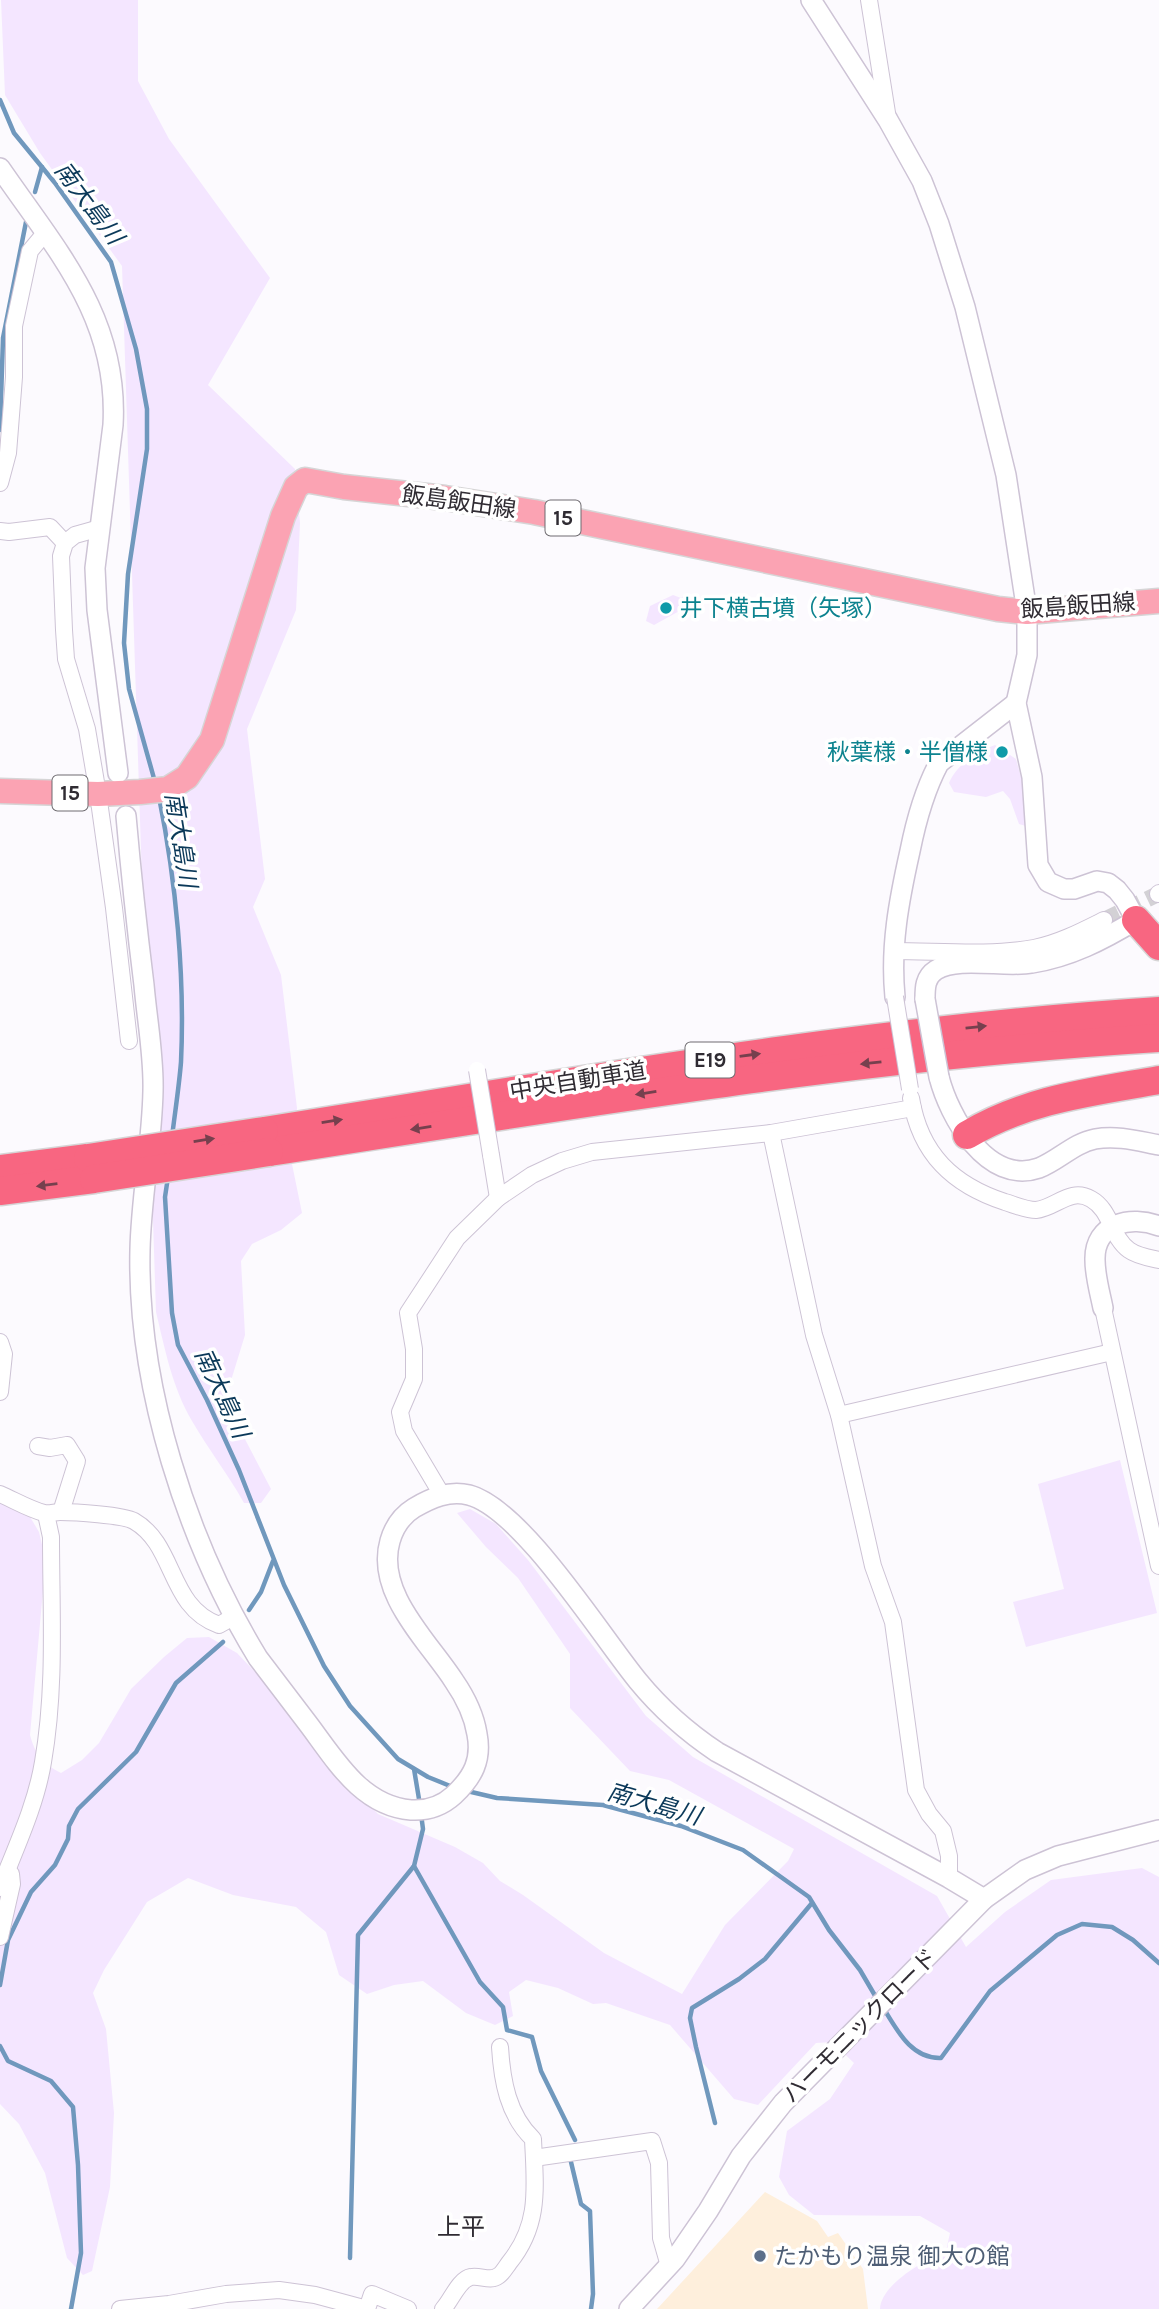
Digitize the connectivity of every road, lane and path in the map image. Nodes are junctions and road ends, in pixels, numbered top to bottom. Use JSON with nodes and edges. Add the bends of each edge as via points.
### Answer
{"nodes":[{"id":1,"x":811,"y":0,"type":"edge"},
{"id":2,"x":869,"y":0,"type":"edge"},
{"id":3,"x":888,"y":120,"type":"junction"},
{"id":4,"x":0,"y":168,"type":"edge"},
{"id":5,"x":44,"y":233,"type":"junction"},
{"id":6,"x":0,"y":483,"type":"edge"},
{"id":7,"x":100,"y":528,"type":"junction"},
{"id":8,"x":0,"y":531,"type":"edge"},
{"id":9,"x":65,"y":543,"type":"junction"},
{"id":10,"x":1159,"y":601,"type":"edge"},
{"id":11,"x":1027,"y":612,"type":"junction"},
{"id":12,"x":1016,"y":703,"type":"junction"},
{"id":13,"x":118,"y":773,"type":"dead end"},
{"id":14,"x":0,"y":791,"type":"edge"},
{"id":15,"x":98,"y":794,"type":"junction"},
{"id":16,"x":126,"y":816,"type":"dead end"},
{"id":17,"x":1104,"y":920,"type":"tunnel mouth"},
{"id":18,"x":1147,"y":928,"type":"edge"},
{"id":19,"x":1159,"y":946,"type":"edge"},
{"id":20,"x":893,"y":951,"type":"junction"},
{"id":21,"x":895,"y":998,"type":"joint"},
{"id":22,"x":1159,"y":999,"type":"edge"},
{"id":23,"x":1159,"y":1011,"type":"edge"},
{"id":24,"x":1020,"y":1023,"type":"junction"},
{"id":25,"x":1159,"y":1038,"type":"edge"},
{"id":26,"x":129,"y":1041,"type":"dead end"},
{"id":27,"x":1038,"y":1045,"type":"junction"},
{"id":28,"x":1159,"y":1046,"type":"edge"},
{"id":29,"x":477,"y":1070,"type":"dead end"},
{"id":30,"x":1159,"y":1080,"type":"edge"},
{"id":31,"x":1129,"y":1085,"type":"junction"},
{"id":32,"x":1159,"y":1091,"type":"edge"},
{"id":33,"x":913,"y":1108,"type":"junction"},
{"id":34,"x":771,"y":1133,"type":"junction"},
{"id":35,"x":967,"y":1135,"type":"junction"},
{"id":36,"x":266,"y":1142,"type":"junction"},
{"id":37,"x":1159,"y":1145,"type":"edge"},
{"id":38,"x":91,"y":1168,"type":"junction"},
{"id":39,"x":0,"y":1169,"type":"edge"},
{"id":40,"x":0,"y":1191,"type":"edge"},
{"id":41,"x":499,"y":1198,"type":"junction"},
{"id":42,"x":1159,"y":1226,"type":"edge"},
{"id":43,"x":1113,"y":1227,"type":"junction"},
{"id":44,"x":1159,"y":1260,"type":"edge"},
{"id":45,"x":1103,"y":1308,"type":"joint"},
{"id":46,"x":0,"y":1342,"type":"edge"},
{"id":47,"x":1112,"y":1352,"type":"junction"},
{"id":48,"x":0,"y":1392,"type":"edge"},
{"id":49,"x":839,"y":1415,"type":"junction"},
{"id":50,"x":38,"y":1446,"type":"dead end"},
{"id":51,"x":0,"y":1494,"type":"edge"},
{"id":52,"x":442,"y":1494,"type":"junction"},
{"id":53,"x":1142,"y":1494,"type":"junction"},
{"id":54,"x":1159,"y":1496,"type":"edge"},
{"id":55,"x":54,"y":1513,"type":"junction"},
{"id":56,"x":1159,"y":1566,"type":"edge"},
{"id":57,"x":235,"y":1616,"type":"junction"},
{"id":58,"x":1159,"y":1830,"type":"edge"},
{"id":59,"x":10,"y":1861,"type":"junction"},
{"id":60,"x":949,"y":1878,"type":"junction"},
{"id":61,"x":0,"y":1888,"type":"edge"},
{"id":62,"x":984,"y":1899,"type":"junction"},
{"id":63,"x":0,"y":1937,"type":"edge"},
{"id":64,"x":500,"y":2047,"type":"dead end"},
{"id":65,"x":534,"y":2158,"type":"junction"},
{"id":66,"x":669,"y":2266,"type":"junction"},
{"id":67,"x":227,"y":2302,"type":"edge"},
{"id":68,"x":120,"y":2309,"type":"edge"},
{"id":69,"x":367,"y":2309,"type":"edge"},
{"id":70,"x":408,"y":2309,"type":"edge"},
{"id":71,"x":443,"y":2309,"type":"edge"},
{"id":72,"x":629,"y":2309,"type":"edge"}],
"edges":[{"from":1,"to":3,"type":"street"},
{"from":2,"to":3,"type":"street"},
{"from":3,"to":11,"type":"street","via":[[939,223],[965,307],[1006,475]]},
{"from":4,"to":5,"type":"street"},
{"from":5,"to":6,"type":"street","via":[[30,251],[14,326],[8,453]]},
{"from":5,"to":7,"type":"street","via":[[79,285],[100,327],[110,363],[113,415]]},
{"from":7,"to":9,"type":"street"},
{"from":7,"to":13,"type":"street","via":[[95,568],[97,610]]},
{"from":8,"to":9,"type":"street","via":[[50,527]]},
{"from":9,"to":15,"type":"street","via":[[61,556],[66,659],[87,729]]},
{"from":10,"to":11,"type":"main road","name":"飯島飯田線","number":"15"},
{"from":11,"to":12,"type":"street","via":[[1027,655]]},
{"from":11,"to":15,"type":"main road","name":"飯島飯田線","number":"15","via":[[924,595],[534,512],[305,480],[296,487],[283,516],[212,740],[187,778],[168,789]]},
{"from":12,"to":18,"type":"street","via":[[1029,757],[1036,853],[1042,875],[1063,889],[1108,883]]},
{"from":12,"to":20,"type":"street","via":[[939,763],[933,775],[916,824]]},
{"from":14,"to":15,"type":"main road","name":"飯島飯田線","number":"15"},
{"from":15,"to":26,"type":"street"},
{"from":16,"to":57,"type":"street","via":[[153,1090],[140,1247],[143,1317],[174,1470]]},
{"from":17,"to":20,"type":"street","via":[[1033,948]]},
{"from":18,"to":19,"type":"highway"},
{"from":18,"to":35,"type":"street","bridge":true,"via":[[1029,964],[934,971],[925,987],[925,999],[939,1077],[947,1102]]},
{"from":20,"to":21,"type":"street"},
{"from":21,"to":33,"type":"street","bridge":true},
{"from":22,"to":24,"type":"highway","via":[[1060,1012]]},
{"from":23,"to":24,"type":"highway","name":"中央自動車道","number":"E19"},
{"from":36,"to":24,"type":"highway","name":"中央自動車道","number":"E19","one_way":true,"via":[[695,1063],[860,1039]]},
{"from":25,"to":27,"type":"highway","name":"中央自動車道","number":"E19"},
{"from":27,"to":28,"type":"highway"},
{"from":27,"to":36,"type":"highway","name":"中央自動車道","number":"E19","one_way":true},
{"from":29,"to":41,"type":"street","bridge":true},
{"from":30,"to":31,"type":"highway"},
{"from":31,"to":32,"type":"highway"},
{"from":31,"to":35,"type":"highway","via":[[1027,1107]]},
{"from":33,"to":34,"type":"street"},
{"from":33,"to":43,"type":"street","via":[[934,1155],[961,1183],[1029,1209],[1039,1210],[1080,1195],[1098,1204]]},
{"from":34,"to":41,"type":"street","via":[[592,1152],[533,1175]]},
{"from":34,"to":49,"type":"street","via":[[814,1335]]},
{"from":35,"to":37,"type":"street","via":[[993,1162],[1021,1170],[1042,1166],[1093,1139]]},
{"from":36,"to":38,"type":"highway","name":"中央自動車道","number":"E19","bridge":true},
{"from":38,"to":39,"type":"highway","name":"中央自動車道","number":"E19"},
{"from":38,"to":40,"type":"highway","name":"中央自動車道","number":"E19","one_way":true},
{"from":41,"to":52,"type":"street","via":[[457,1238],[408,1313],[414,1379],[400,1412],[404,1431]]},
{"from":42,"to":43,"type":"street","via":[[1128,1221]]},
{"from":43,"to":44,"type":"street","via":[[1129,1250]]},
{"from":43,"to":45,"type":"street","via":[[1098,1244],[1094,1258]]},
{"from":45,"to":47,"type":"street"},
{"from":46,"to":48,"type":"street","via":[[4,1354]]},
{"from":47,"to":49,"type":"street"},
{"from":47,"to":53,"type":"street"},
{"from":49,"to":60,"type":"street","via":[[873,1566],[893,1622],[916,1790],[943,1831]]},
{"from":50,"to":55,"type":"street","via":[[67,1445],[78,1461]]},
{"from":51,"to":55,"type":"street"},
{"from":52,"to":57,"type":"street","via":[[405,1514],[388,1547],[394,1590],[471,1710],[477,1766],[466,1783],[439,1806],[401,1809],[372,1798],[345,1773],[258,1657]]},
{"from":52,"to":60,"type":"street","via":[[467,1494],[489,1503],[516,1526],[637,1680],[696,1738]]},
{"from":53,"to":54,"type":"street"},
{"from":53,"to":56,"type":"street"},
{"from":55,"to":57,"type":"street","via":[[131,1519],[158,1545],[173,1579],[199,1614],[219,1625]]},
{"from":55,"to":59,"type":"street","via":[[52,1692],[43,1764]]},
{"from":58,"to":62,"type":"street","name":"ハーモニックロード","via":[[1058,1856],[1026,1870]]},
{"from":59,"to":61,"type":"street"},
{"from":59,"to":63,"type":"street","via":[[12,1885]]},
{"from":60,"to":62,"type":"street"},
{"from":62,"to":66,"type":"street","name":"ハーモニックロード","via":[[783,2103],[741,2156]]},
{"from":64,"to":65,"type":"street","via":[[510,2108],[533,2139]]},
{"from":65,"to":66,"type":"street","via":[[652,2141],[659,2163],[660,2238]]},
{"from":65,"to":71,"type":"street","via":[[537,2184],[529,2230],[518,2252],[498,2277],[471,2277],[463,2282]]},
{"from":66,"to":72,"type":"street","name":"ハーモニックロード"},
{"from":67,"to":68,"type":"street"},
{"from":67,"to":69,"type":"street","via":[[279,2290]]},
{"from":69,"to":70,"type":"street","via":[[372,2294]]}]}
